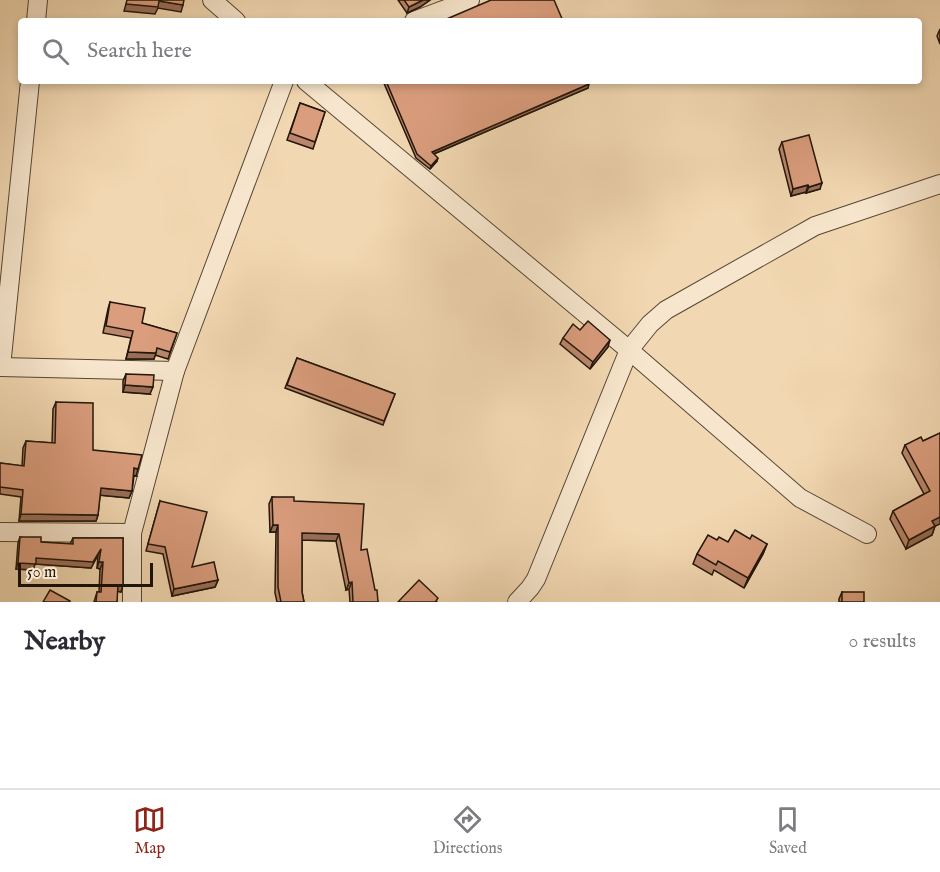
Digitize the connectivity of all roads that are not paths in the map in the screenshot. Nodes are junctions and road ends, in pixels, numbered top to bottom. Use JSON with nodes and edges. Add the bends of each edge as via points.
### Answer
{"nodes":[{"id":1,"x":38,"y":0,"type":"edge"},
{"id":2,"x":212,"y":0,"type":"edge"},
{"id":3,"x":470,"y":0,"type":"edge"},
{"id":4,"x":36,"y":18,"type":"edge"},
{"id":5,"x":233,"y":18,"type":"edge"},
{"id":6,"x":422,"y":18,"type":"edge"},
{"id":7,"x":30,"y":84,"type":"edge"},
{"id":8,"x":283,"y":84,"type":"edge"},
{"id":9,"x":310,"y":84,"type":"edge"},
{"id":10,"x":940,"y":184,"type":"edge"},
{"id":11,"x":629,"y":350,"type":"junction"},
{"id":12,"x":1,"y":367,"type":"edge"},
{"id":13,"x":175,"y":371,"type":"junction"},
{"id":14,"x":0,"y":532,"type":"edge"},
{"id":15,"x":132,"y":533,"type":"junction"},
{"id":16,"x":867,"y":534,"type":"dead end"},
{"id":17,"x":132,"y":602,"type":"edge"},
{"id":18,"x":518,"y":602,"type":"edge"}],
"edges":[{"from":1,"to":4,"type":"street"},
{"from":2,"to":5,"type":"street"},
{"from":3,"to":6,"type":"street"},
{"from":7,"to":12,"type":"street"},
{"from":8,"to":13,"type":"street"},
{"from":9,"to":11,"type":"street"},
{"from":10,"to":11,"type":"street","via":[[815,226],[666,310]]},
{"from":11,"to":16,"type":"street","via":[[800,498]]},
{"from":11,"to":18,"type":"street","via":[[536,579]]},
{"from":12,"to":13,"type":"street"},
{"from":13,"to":15,"type":"street"},
{"from":14,"to":15,"type":"street"},
{"from":15,"to":17,"type":"street"}]}
